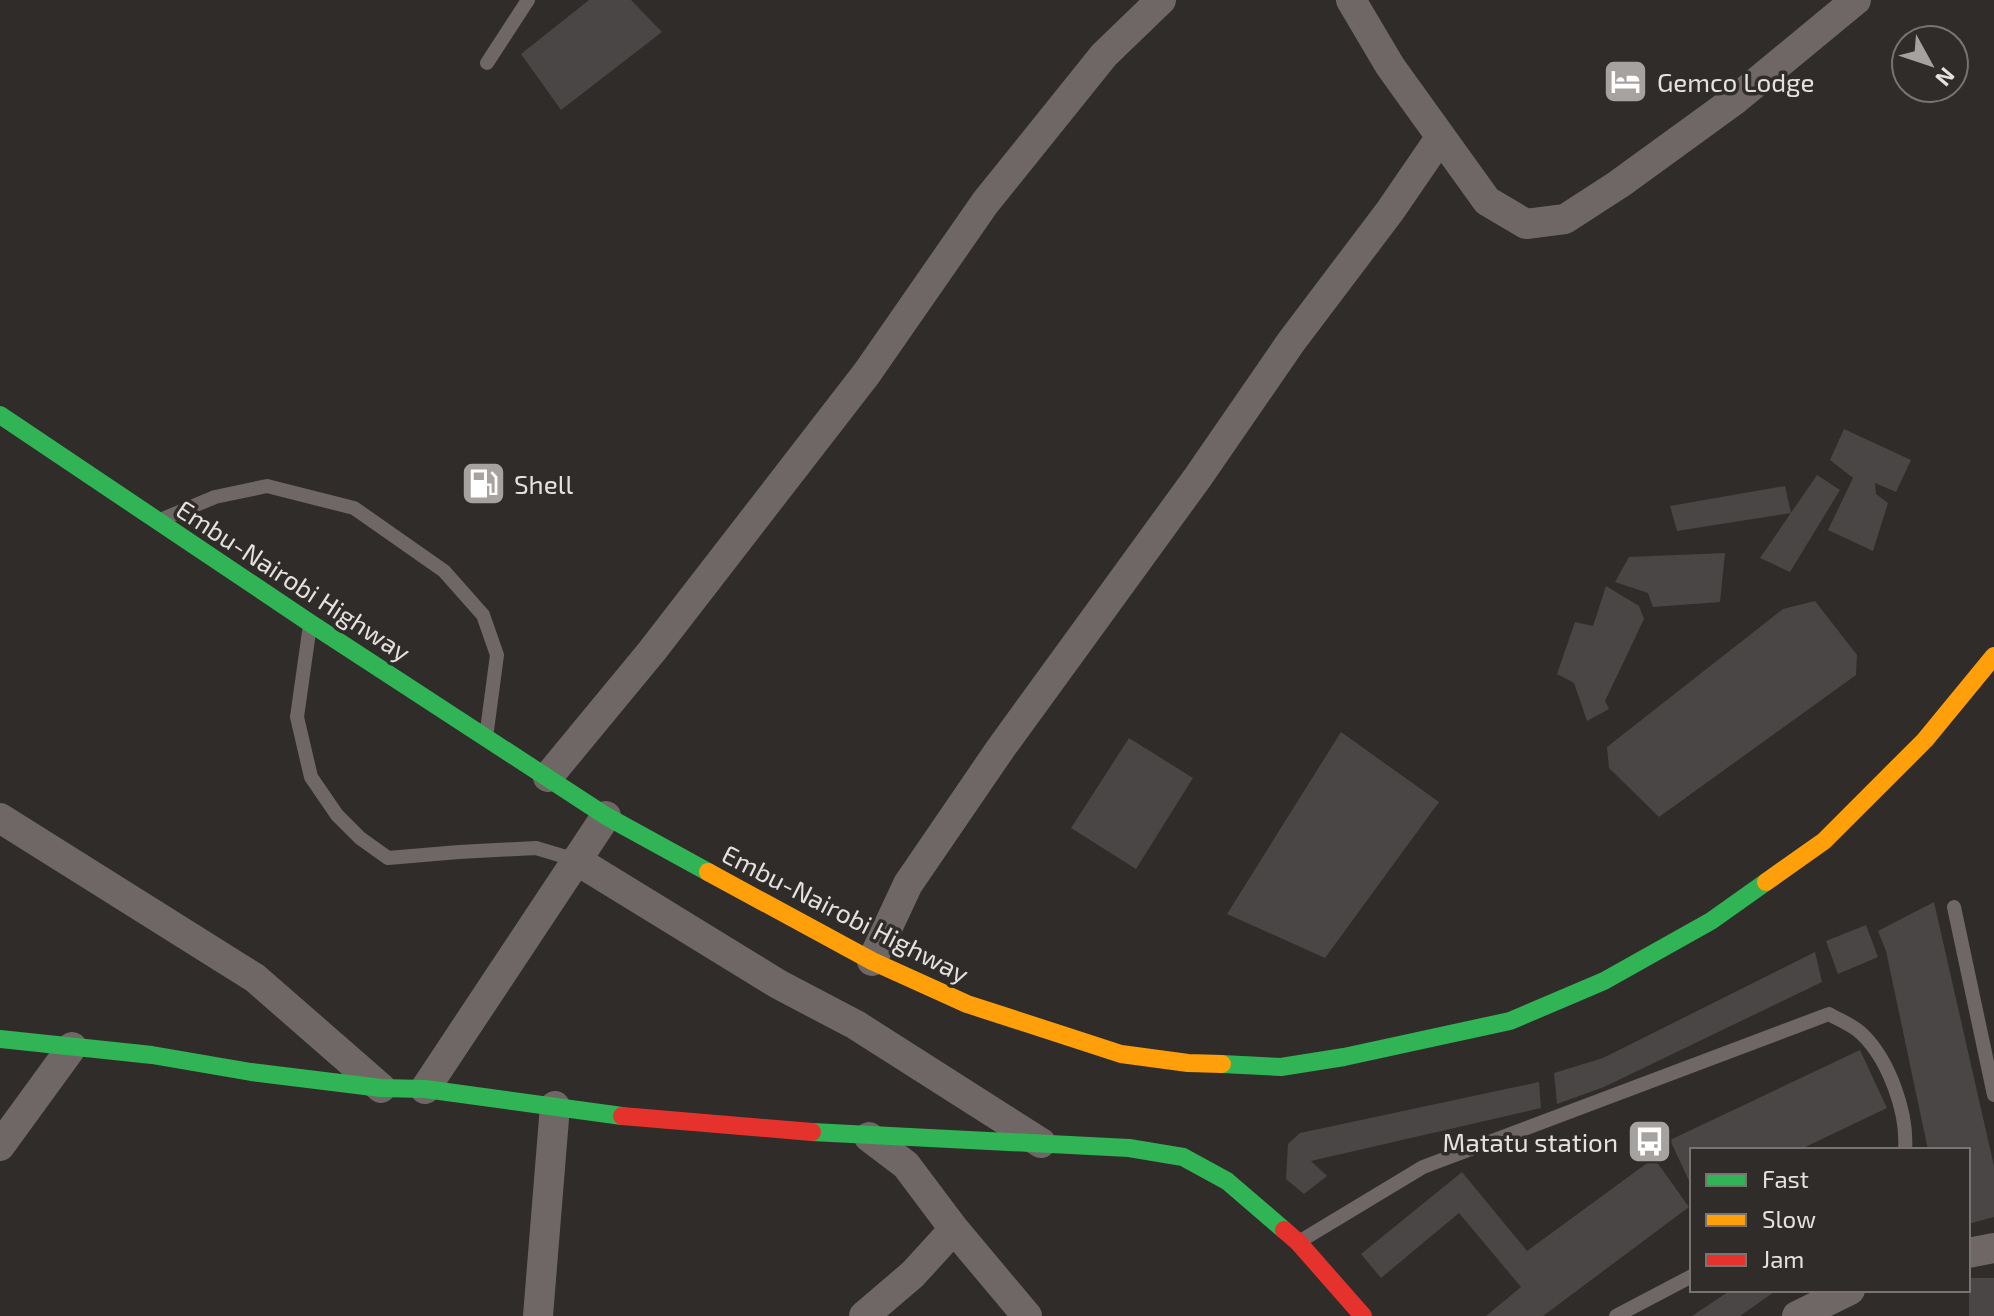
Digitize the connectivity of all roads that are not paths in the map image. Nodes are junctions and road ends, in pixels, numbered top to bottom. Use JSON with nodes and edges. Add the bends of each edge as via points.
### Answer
{"nodes":[{"id":1,"x":528,"y":0,"type":"edge"},
{"id":2,"x":1161,"y":0,"type":"edge"},
{"id":3,"x":1351,"y":0,"type":"edge"},
{"id":4,"x":1856,"y":0,"type":"edge"},
{"id":5,"x":487,"y":63,"type":"dead end"},
{"id":6,"x":1440,"y":138,"type":"junction"},
{"id":7,"x":0,"y":415,"type":"edge"},
{"id":8,"x":158,"y":521,"type":"junction"},
{"id":9,"x":310,"y":623,"type":"junction"},
{"id":10,"x":1994,"y":656,"type":"edge"},
{"id":11,"x":486,"y":737,"type":"junction"},
{"id":12,"x":548,"y":777,"type":"junction"},
{"id":13,"x":606,"y":816,"type":"junction"},
{"id":14,"x":0,"y":818,"type":"edge"},
{"id":15,"x":576,"y":860,"type":"junction"},
{"id":16,"x":1954,"y":907,"type":"dead end"},
{"id":17,"x":872,"y":961,"type":"junction"},
{"id":18,"x":0,"y":1039,"type":"edge"},
{"id":19,"x":72,"y":1047,"type":"junction"},
{"id":20,"x":381,"y":1088,"type":"junction"},
{"id":21,"x":425,"y":1089,"type":"junction"},
{"id":22,"x":1994,"y":1095,"type":"edge"},
{"id":23,"x":555,"y":1106,"type":"junction"},
{"id":24,"x":869,"y":1137,"type":"junction"},
{"id":25,"x":1041,"y":1143,"type":"junction"},
{"id":26,"x":0,"y":1146,"type":"edge"},
{"id":27,"x":1905,"y":1148,"type":"edge"},
{"id":28,"x":954,"y":1229,"type":"junction"},
{"id":29,"x":1298,"y":1242,"type":"junction"},
{"id":30,"x":1994,"y":1248,"type":"edge"},
{"id":31,"x":1970,"y":1253,"type":"edge"},
{"id":32,"x":1690,"y":1277,"type":"edge"},
{"id":33,"x":1846,"y":1292,"type":"edge"},
{"id":34,"x":538,"y":1316,"type":"edge"},
{"id":35,"x":864,"y":1316,"type":"edge"},
{"id":36,"x":1027,"y":1316,"type":"edge"},
{"id":37,"x":1363,"y":1316,"type":"edge"},
{"id":38,"x":1616,"y":1316,"type":"edge"},
{"id":39,"x":1797,"y":1316,"type":"edge"}],
"edges":[{"from":1,"to":5,"type":"lane"},
{"from":2,"to":12,"type":"street","via":[[1104,55],[985,203],[826,426]]},
{"from":3,"to":6,"type":"street"},
{"from":4,"to":6,"type":"street","via":[[1736,99],[1565,219],[1526,224],[1487,201]]},
{"from":6,"to":17,"type":"street","via":[[992,760],[908,884]]},
{"from":7,"to":8,"type":"main road","name":"Embu-Nairobi Highway"},
{"from":8,"to":9,"type":"main road","name":"Embu-Nairobi Highway"},
{"from":8,"to":11,"type":"lane","via":[[215,497],[267,486],[354,508],[444,571],[483,615],[497,655]]},
{"from":9,"to":11,"type":"main road","name":"Embu-Nairobi Highway"},
{"from":9,"to":15,"type":"lane","via":[[297,717],[311,777],[360,838],[388,858],[536,848]]},
{"from":10,"to":17,"type":"main road","name":"Embu-Nairobi Highway","via":[[1925,740],[1824,841],[1711,921],[1604,981],[1510,1021],[1281,1067],[1188,1063],[1121,1054],[967,1004]]},
{"from":11,"to":12,"type":"main road","name":"Embu-Nairobi Highway"},
{"from":12,"to":13,"type":"main road","name":"Embu-Nairobi Highway"},
{"from":13,"to":15,"type":"street"},
{"from":13,"to":17,"type":"main road","name":"Embu-Nairobi Highway"},
{"from":14,"to":20,"type":"street","via":[[255,978]]},
{"from":15,"to":21,"type":"street"},
{"from":15,"to":25,"type":"street","via":[[778,984],[856,1025]]},
{"from":16,"to":22,"type":"lane"},
{"from":18,"to":19,"type":"main road"},
{"from":19,"to":20,"type":"main road"},
{"from":19,"to":26,"type":"street"},
{"from":20,"to":21,"type":"main road"},
{"from":21,"to":23,"type":"main road"},
{"from":23,"to":24,"type":"main road","via":[[655,1120]]},
{"from":23,"to":34,"type":"street"},
{"from":24,"to":25,"type":"main road"},
{"from":24,"to":28,"type":"street","via":[[906,1165]]},
{"from":25,"to":29,"type":"main road","via":[[1183,1157],[1227,1181]]},
{"from":27,"to":29,"type":"lane","via":[[1907,1134],[1887,1065],[1860,1032],[1829,1014],[1423,1167]]},
{"from":28,"to":35,"type":"street"},
{"from":28,"to":36,"type":"street"},
{"from":29,"to":37,"type":"main road"},
{"from":30,"to":31,"type":"street"},
{"from":32,"to":38,"type":"lane"},
{"from":33,"to":39,"type":"street"}]}
